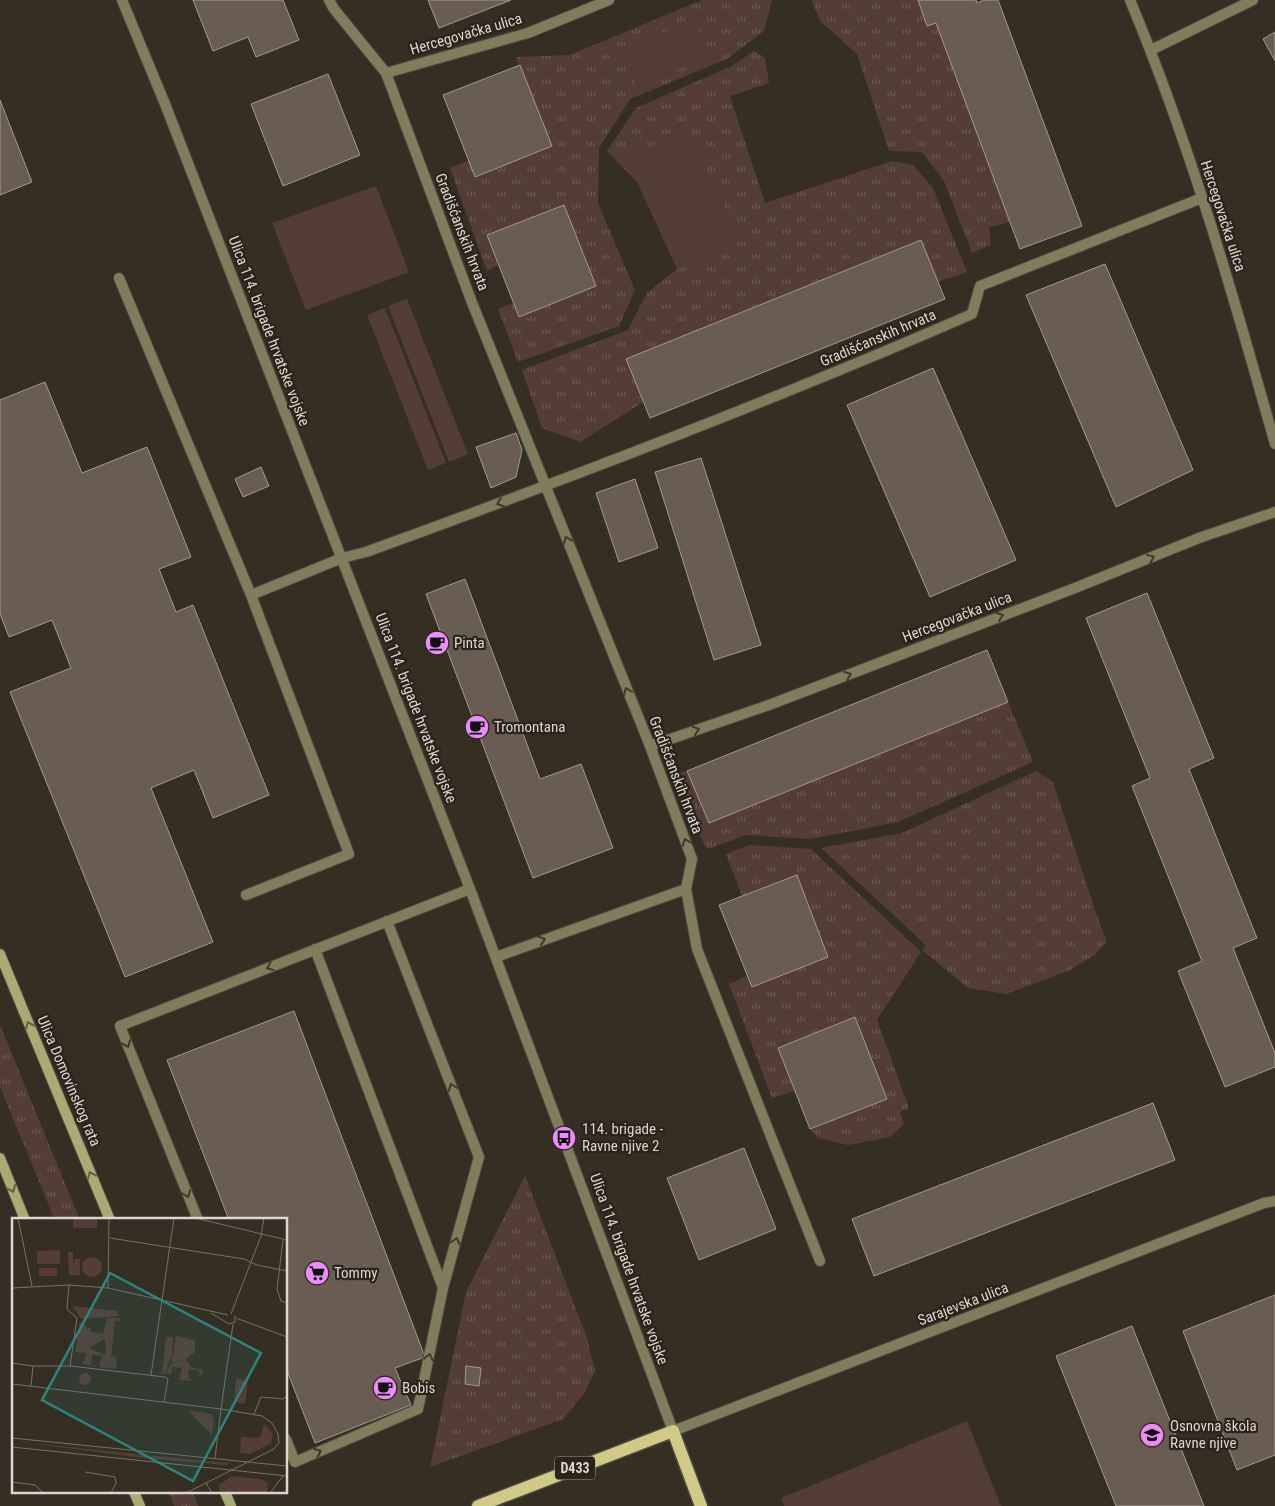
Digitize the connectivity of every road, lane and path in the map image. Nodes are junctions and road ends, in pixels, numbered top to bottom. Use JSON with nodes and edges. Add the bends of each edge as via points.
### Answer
{"nodes":[{"id":1,"x":122,"y":0,"type":"edge"},
{"id":2,"x":329,"y":0,"type":"edge"},
{"id":3,"x":609,"y":0,"type":"edge"},
{"id":4,"x":1130,"y":0,"type":"edge"},
{"id":5,"x":1253,"y":0,"type":"edge"},
{"id":6,"x":1151,"y":50,"type":"junction"},
{"id":7,"x":386,"y":73,"type":"junction"},
{"id":8,"x":1202,"y":198,"type":"junction"},
{"id":9,"x":119,"y":278,"type":"dead end"},
{"id":10,"x":1275,"y":444,"type":"edge"},
{"id":11,"x":546,"y":486,"type":"junction"},
{"id":12,"x":1275,"y":512,"type":"edge"},
{"id":13,"x":342,"y":558,"type":"junction"},
{"id":14,"x":251,"y":595,"type":"junction"},
{"id":15,"x":650,"y":746,"type":"junction"},
{"id":16,"x":470,"y":889,"type":"junction"},
{"id":17,"x":686,"y":889,"type":"junction"},
{"id":18,"x":246,"y":895,"type":"dead end"},
{"id":19,"x":387,"y":920,"type":"junction"},
{"id":20,"x":315,"y":949,"type":"junction"},
{"id":21,"x":0,"y":954,"type":"edge"},
{"id":22,"x":496,"y":957,"type":"junction"},
{"id":23,"x":0,"y":1158,"type":"edge"},
{"id":24,"x":1275,"y":1195,"type":"edge"},
{"id":25,"x":1275,"y":1201,"type":"edge"},
{"id":26,"x":1264,"y":1203,"type":"junction"},
{"id":27,"x":24,"y":1218,"type":"edge"},
{"id":28,"x":109,"y":1218,"type":"edge"},
{"id":29,"x":197,"y":1218,"type":"edge"},
{"id":30,"x":820,"y":1261,"type":"dead end"},
{"id":31,"x":443,"y":1288,"type":"junction"},
{"id":32,"x":673,"y":1431,"type":"junction"},
{"id":33,"x":288,"y":1445,"type":"edge"},
{"id":34,"x":135,"y":1494,"type":"edge"},
{"id":35,"x":226,"y":1494,"type":"edge"},
{"id":36,"x":140,"y":1506,"type":"edge"},
{"id":37,"x":231,"y":1506,"type":"edge"},
{"id":38,"x":478,"y":1506,"type":"edge"},
{"id":39,"x":700,"y":1506,"type":"edge"}],
"edges":[{"from":1,"to":13,"type":"street","name":"Ulica 114. brigade hrvatske vojske"},
{"from":2,"to":7,"type":"street","name":"Gradišćanskih hrvata"},
{"from":3,"to":7,"type":"street","name":"Hercegovačka ulica","via":[[528,33]]},
{"from":4,"to":6,"type":"street","name":"Hercegovačka ulica"},
{"from":5,"to":6,"type":"street"},
{"from":6,"to":8,"type":"street","name":"Hercegovačka ulica"},
{"from":7,"to":11,"type":"street","name":"Gradišćanskih hrvata","via":[[471,300]]},
{"from":8,"to":10,"type":"street","name":"Hercegovačka ulica"},
{"from":8,"to":11,"type":"street","name":"Gradišćanskih hrvata","via":[[980,286],[972,314],[963,318],[858,364]]},
{"from":9,"to":14,"type":"street"},
{"from":11,"to":13,"type":"street","name":"Gradišćanskih hrvata","one_way":true},
{"from":15,"to":11,"type":"street","name":"Gradišćanskih hrvata","one_way":true},
{"from":15,"to":12,"type":"street","name":"Hercegovačka ulica","one_way":true},
{"from":13,"to":14,"type":"street","name":"Gradišćanskih hrvata"},
{"from":13,"to":16,"type":"street","name":"Ulica 114. brigade hrvatske vojske"},
{"from":14,"to":18,"type":"street","via":[[350,854]]},
{"from":17,"to":15,"type":"street","name":"Gradišćanskih hrvata","one_way":true,"via":[[692,859]]},
{"from":16,"to":19,"type":"street"},
{"from":16,"to":22,"type":"street","name":"Ulica 114. brigade hrvatske vojske"},
{"from":22,"to":17,"type":"street","one_way":true},
{"from":17,"to":30,"type":"street","via":[[697,949]]},
{"from":19,"to":20,"type":"street"},
{"from":31,"to":19,"type":"street","one_way":true,"via":[[479,1157]]},
{"from":20,"to":29,"type":"street","one_way":true,"via":[[120,1026]]},
{"from":20,"to":31,"type":"street"},
{"from":28,"to":21,"type":"main road","name":"Ulica Domovinskog rata","one_way":true},
{"from":22,"to":32,"type":"street","name":"Ulica 114. brigade hrvatske vojske"},
{"from":23,"to":27,"type":"main road","one_way":true},
{"from":24,"to":26,"type":"street","name":"Sarajevska ulica"},
{"from":25,"to":26,"type":"street","name":"Sarajevska ulica"},
{"from":26,"to":32,"type":"street","name":"Sarajevska ulica"},
{"from":33,"to":31,"type":"street","one_way":true,"via":[[295,1462],[418,1409]]},
{"from":32,"to":38,"type":"main road","number":"D433"},
{"from":32,"to":39,"type":"main road"},
{"from":34,"to":36,"type":"main road"},
{"from":35,"to":37,"type":"main road"}]}
